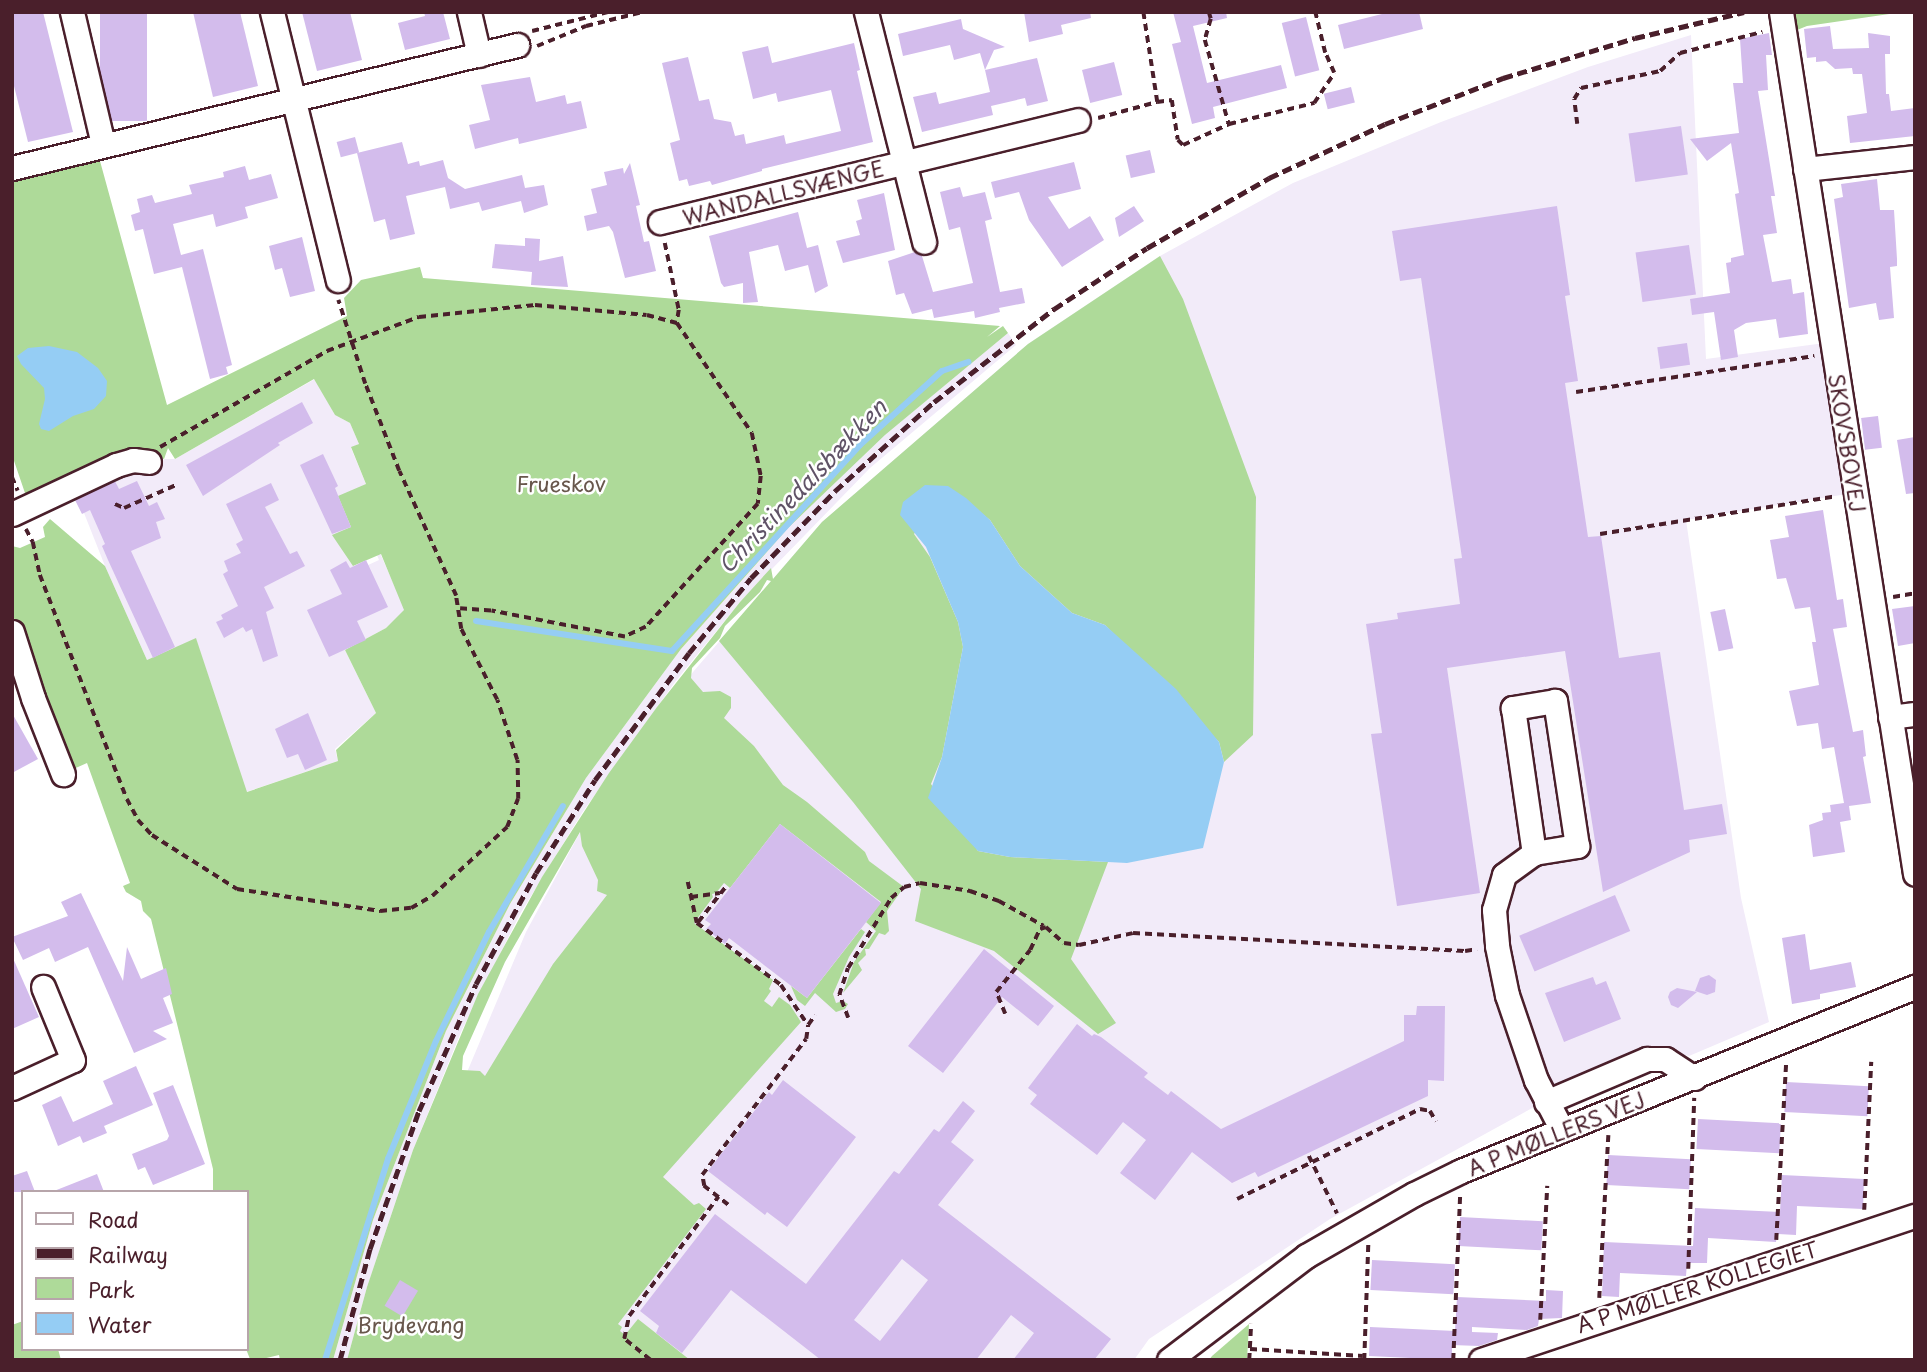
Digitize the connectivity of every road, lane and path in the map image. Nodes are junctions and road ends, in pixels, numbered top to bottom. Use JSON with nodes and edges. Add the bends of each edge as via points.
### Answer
{"nodes":[{"id":1,"x":72,"y":12,"type":"edge"},
{"id":2,"x":272,"y":12,"type":"edge"},
{"id":3,"x":469,"y":12,"type":"edge"},
{"id":4,"x":608,"y":12,"type":"edge"},
{"id":5,"x":642,"y":12,"type":"edge"},
{"id":6,"x":866,"y":12,"type":"edge"},
{"id":7,"x":1143,"y":12,"type":"edge"},
{"id":8,"x":1209,"y":12,"type":"edge"},
{"id":9,"x":1315,"y":12,"type":"edge"},
{"id":10,"x":1782,"y":18,"type":"edge"},
{"id":11,"x":523,"y":38,"type":"junction"},
{"id":12,"x":479,"y":55,"type":"junction"},
{"id":13,"x":293,"y":101,"type":"junction"},
{"id":14,"x":1157,"y":102,"type":"junction"},
{"id":15,"x":1078,"y":120,"type":"joint"},
{"id":16,"x":1229,"y":124,"type":"junction"},
{"id":17,"x":1577,"y":124,"type":"dead end"},
{"id":18,"x":103,"y":144,"type":"junction"},
{"id":19,"x":1915,"y":157,"type":"edge"},
{"id":20,"x":905,"y":163,"type":"junction"},
{"id":21,"x":12,"y":168,"type":"edge"},
{"id":22,"x":1805,"y":169,"type":"junction"},
{"id":23,"x":660,"y":222,"type":"joint"},
{"id":24,"x":924,"y":243,"type":"dead end"},
{"id":25,"x":338,"y":288,"type":"joint"},
{"id":26,"x":677,"y":323,"type":"junction"},
{"id":27,"x":352,"y":341,"type":"junction"},
{"id":28,"x":1833,"y":353,"type":"junction"},
{"id":29,"x":1576,"y":392,"type":"dead end"},
{"id":30,"x":149,"y":461,"type":"joint"},
{"id":31,"x":176,"y":485,"type":"dead end"},
{"id":32,"x":1855,"y":493,"type":"junction"},
{"id":33,"x":115,"y":504,"type":"dead end"},
{"id":34,"x":18,"y":511,"type":"edge"},
{"id":35,"x":1600,"y":534,"type":"dead end"},
{"id":36,"x":460,"y":609,"type":"junction"},
{"id":37,"x":12,"y":632,"type":"edge"},
{"id":38,"x":1915,"y":714,"type":"edge"},
{"id":39,"x":1890,"y":717,"type":"junction"},
{"id":40,"x":63,"y":774,"type":"dead end"},
{"id":41,"x":1534,"y":853,"type":"junction"},
{"id":42,"x":1915,"y":874,"type":"edge"},
{"id":43,"x":688,"y":882,"type":"dead end"},
{"id":44,"x":727,"y":886,"type":"dead end"},
{"id":45,"x":721,"y":892,"type":"junction"},
{"id":46,"x":691,"y":897,"type":"junction"},
{"id":47,"x":697,"y":923,"type":"junction"},
{"id":48,"x":1046,"y":927,"type":"junction"},
{"id":49,"x":1478,"y":948,"type":"dead end"},
{"id":50,"x":43,"y":987,"type":"dead end"},
{"id":51,"x":1915,"y":987,"type":"edge"},
{"id":52,"x":1005,"y":1014,"type":"dead end"},
{"id":53,"x":815,"y":1015,"type":"dead end"},
{"id":54,"x":848,"y":1018,"type":"dead end"},
{"id":55,"x":808,"y":1025,"type":"junction"},
{"id":56,"x":1787,"y":1040,"type":"junction"},
{"id":57,"x":1871,"y":1062,"type":"dead end"},
{"id":58,"x":1694,"y":1079,"type":"junction"},
{"id":59,"x":12,"y":1087,"type":"edge"},
{"id":60,"x":1546,"y":1102,"type":"junction"},
{"id":61,"x":1609,"y":1112,"type":"junction"},
{"id":62,"x":1436,"y":1121,"type":"dead end"},
{"id":63,"x":1562,"y":1130,"type":"junction"},
{"id":64,"x":1308,"y":1156,"type":"dead end"},
{"id":65,"x":1311,"y":1162,"type":"junction"},
{"id":66,"x":1461,"y":1171,"type":"junction"},
{"id":67,"x":1547,"y":1186,"type":"dead end"},
{"id":68,"x":718,"y":1197,"type":"junction"},
{"id":69,"x":1237,"y":1199,"type":"dead end"},
{"id":70,"x":728,"y":1205,"type":"dead end"},
{"id":71,"x":1915,"y":1216,"type":"edge"},
{"id":72,"x":1369,"y":1217,"type":"junction"},
{"id":73,"x":1346,"y":1231,"type":"junction"},
{"id":74,"x":1863,"y":1232,"type":"junction"},
{"id":75,"x":1775,"y":1260,"type":"junction"},
{"id":76,"x":1687,"y":1289,"type":"junction"},
{"id":77,"x":1598,"y":1319,"type":"junction"},
{"id":78,"x":1221,"y":1322,"type":"junction"},
{"id":79,"x":1251,"y":1326,"type":"dead end"},
{"id":80,"x":1539,"y":1340,"type":"junction"},
{"id":81,"x":1250,"y":1349,"type":"junction"},
{"id":82,"x":1336,"y":1354,"type":"junction"},
{"id":83,"x":1364,"y":1358,"type":"edge"},
{"id":84,"x":649,"y":1360,"type":"edge"},
{"id":85,"x":1169,"y":1360,"type":"edge"},
{"id":86,"x":1185,"y":1360,"type":"edge"},
{"id":87,"x":1249,"y":1360,"type":"edge"},
{"id":88,"x":1335,"y":1360,"type":"edge"},
{"id":89,"x":1452,"y":1360,"type":"edge"},
{"id":90,"x":1481,"y":1360,"type":"edge"}],
"edges":[{"from":1,"to":18,"type":"street"},
{"from":2,"to":13,"type":"street"},
{"from":3,"to":12,"type":"street"},
{"from":4,"to":11,"type":"path"},
{"from":5,"to":11,"type":"path","via":[[586,26],[529,49]]},
{"from":6,"to":20,"type":"street","name":"WANDALLSVÆNGE"},
{"from":7,"to":14,"type":"path"},
{"from":8,"to":16,"type":"path","via":[[1205,40]]},
{"from":9,"to":16,"type":"path","via":[[1334,73],[1314,103]]},
{"from":10,"to":17,"type":"path","via":[[1761,33],[1680,53],[1660,71],[1581,88],[1574,99]]},
{"from":10,"to":22,"type":"street","name":"SKOVSBOVEJ"},
{"from":11,"to":12,"type":"street"},
{"from":12,"to":13,"type":"street"},
{"from":13,"to":18,"type":"street"},
{"from":13,"to":25,"type":"street"},
{"from":14,"to":15,"type":"path"},
{"from":14,"to":16,"type":"path","via":[[1172,100],[1178,140],[1183,145]]},
{"from":15,"to":20,"type":"street","name":"WANDALLSVÆNGE"},
{"from":18,"to":21,"type":"street"},
{"from":19,"to":22,"type":"street"},
{"from":20,"to":23,"type":"street","name":"WANDALLSVÆNGE"},
{"from":20,"to":24,"type":"street","name":"WANDALLSVÆNGE"},
{"from":22,"to":28,"type":"street","name":"SKOVSBOVEJ"},
{"from":23,"to":26,"type":"path","via":[[680,310]]},
{"from":25,"to":27,"type":"path"},
{"from":26,"to":27,"type":"path","via":[[605,310],[515,305],[419,317]]},
{"from":26,"to":36,"type":"path","via":[[752,433],[761,476],[758,504],[646,627],[625,637]]},
{"from":27,"to":30,"type":"path","via":[[180,434],[153,452]]},
{"from":27,"to":36,"type":"path","via":[[399,471]]},
{"from":28,"to":29,"type":"path"},
{"from":28,"to":32,"type":"street","name":"SKOVSBOVEJ"},
{"from":30,"to":34,"type":"street","via":[[116,465]]},
{"from":31,"to":33,"type":"path","via":[[124,508]]},
{"from":32,"to":35,"type":"path"},
{"from":32,"to":39,"type":"street","name":"SKOVSBOVEJ"},
{"from":34,"to":36,"type":"path","via":[[134,814],[152,835],[237,889],[354,909],[411,908],[432,897],[507,827],[518,799],[517,760],[497,700],[461,629]]},
{"from":37,"to":40,"type":"street"},
{"from":38,"to":39,"type":"street"},
{"from":39,"to":42,"type":"street","name":"SKOVSBOVEJ"},
{"from":41,"to":41,"type":"street","via":[[1513,708],[1555,701],[1577,846]]},
{"from":41,"to":60,"type":"street","via":[[1504,875],[1494,910],[1507,995]]},
{"from":43,"to":46,"type":"path"},
{"from":44,"to":45,"type":"path"},
{"from":45,"to":46,"type":"path"},
{"from":45,"to":47,"type":"path"},
{"from":46,"to":47,"type":"path"},
{"from":47,"to":55,"type":"path","via":[[783,983]]},
{"from":48,"to":49,"type":"path","via":[[1064,943],[1079,945],[1133,933],[1465,951]]},
{"from":48,"to":52,"type":"path","via":[[1040,929],[1030,950],[996,992]]},
{"from":48,"to":54,"type":"path","via":[[970,891],[920,883],[904,887],[887,905],[844,976],[839,995]]},
{"from":50,"to":59,"type":"street","via":[[73,1060]]},
{"from":51,"to":56,"type":"street","name":"A P MØLLERS VEJ"},
{"from":53,"to":55,"type":"path"},
{"from":55,"to":68,"type":"path","via":[[806,1039],[704,1172],[701,1182]]},
{"from":56,"to":58,"type":"street","name":"A P MØLLERS VEJ"},
{"from":56,"to":75,"type":"path"},
{"from":57,"to":74,"type":"path"},
{"from":58,"to":60,"type":"street","via":[[1665,1059],[1647,1059]]},
{"from":58,"to":61,"type":"street","name":"A P MØLLERS VEJ"},
{"from":58,"to":76,"type":"path"},
{"from":60,"to":63,"type":"street"},
{"from":61,"to":63,"type":"street","name":"A P MØLLERS VEJ"},
{"from":61,"to":77,"type":"path"},
{"from":62,"to":65,"type":"path","via":[[1430,1111],[1420,1109]]},
{"from":63,"to":66,"type":"street","name":"A P MØLLERS VEJ"},
{"from":64,"to":65,"type":"path"},
{"from":65,"to":69,"type":"path"},
{"from":65,"to":73,"type":"path"},
{"from":66,"to":72,"type":"street","name":"A P MØLLERS VEJ"},
{"from":66,"to":89,"type":"path"},
{"from":67,"to":80,"type":"path"},
{"from":68,"to":70,"type":"path"},
{"from":68,"to":84,"type":"path","via":[[629,1316],[622,1336]]},
{"from":71,"to":74,"type":"street","name":"A P MØLLER KOLLEGIET"},
{"from":72,"to":73,"type":"street","name":"A P MØLLERS VEJ"},
{"from":72,"to":83,"type":"path"},
{"from":73,"to":78,"type":"street","name":"A P MØLLERS VEJ","via":[[1306,1255]]},
{"from":74,"to":75,"type":"street","name":"A P MØLLER KOLLEGIET"},
{"from":75,"to":76,"type":"street","name":"A P MØLLER KOLLEGIET"},
{"from":76,"to":77,"type":"street","name":"A P MØLLER KOLLEGIET"},
{"from":77,"to":80,"type":"street","name":"A P MØLLER KOLLEGIET"},
{"from":78,"to":85,"type":"street","name":"A P MØLLERS VEJ"},
{"from":78,"to":86,"type":"street","name":"A P MØLLERS VEJ"},
{"from":79,"to":81,"type":"path"},
{"from":80,"to":90,"type":"street","name":"A P MØLLER KOLLEGIET"},
{"from":81,"to":82,"type":"path"},
{"from":81,"to":87,"type":"path"},
{"from":82,"to":83,"type":"path"},
{"from":82,"to":88,"type":"path"}]}
